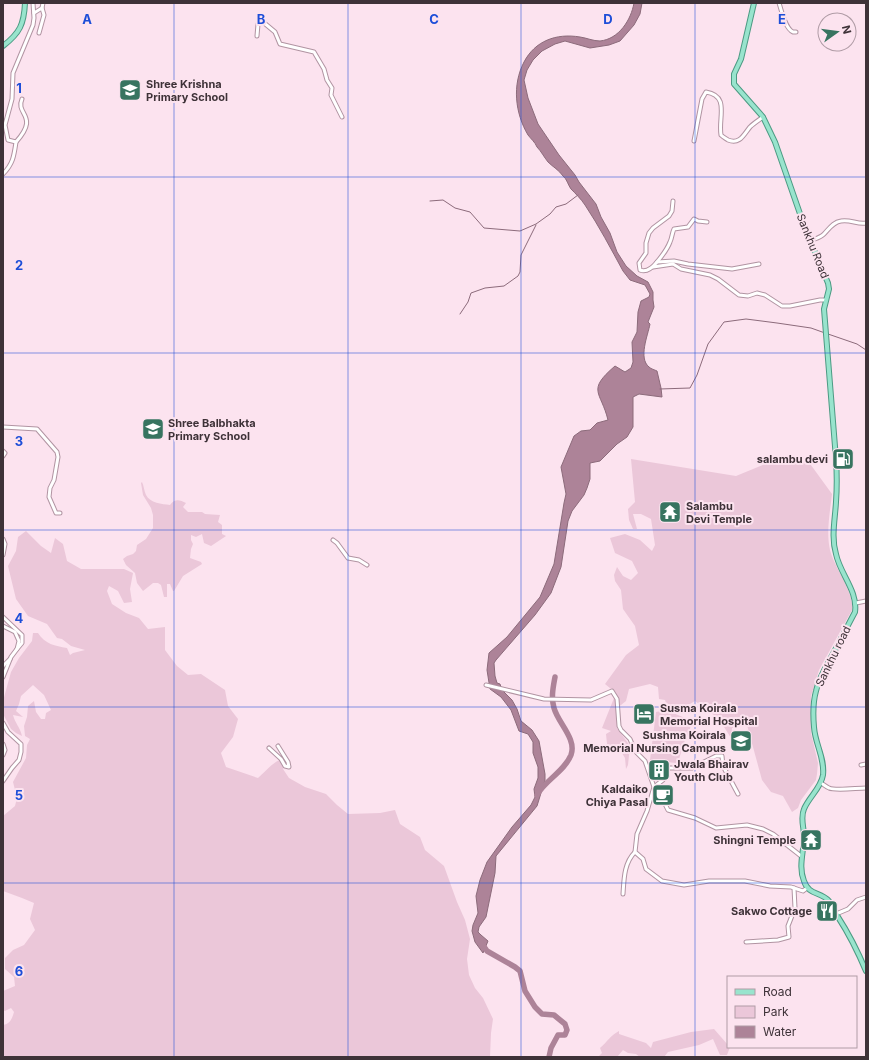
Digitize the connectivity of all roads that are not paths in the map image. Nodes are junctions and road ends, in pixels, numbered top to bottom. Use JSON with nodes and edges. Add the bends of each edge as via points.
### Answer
{"nodes":[{"id":1,"x":25,"y":3,"type":"edge"},
{"id":2,"x":33,"y":3,"type":"edge"},
{"id":3,"x":43,"y":3,"type":"edge"},
{"id":4,"x":754,"y":3,"type":"edge"},
{"id":5,"x":779,"y":3,"type":"edge"},
{"id":6,"x":42,"y":8,"type":"junction"},
{"id":7,"x":34,"y":13,"type":"junction"},
{"id":8,"x":796,"y":32,"type":"dead end"},
{"id":9,"x":39,"y":33,"type":"dead end"},
{"id":10,"x":257,"y":36,"type":"dead end"},
{"id":11,"x":3,"y":46,"type":"edge"},
{"id":12,"x":22,"y":98,"type":"dead end"},
{"id":13,"x":342,"y":117,"type":"dead end"},
{"id":14,"x":763,"y":117,"type":"junction"},
{"id":15,"x":694,"y":141,"type":"dead end"},
{"id":16,"x":16,"y":142,"type":"junction"},
{"id":17,"x":3,"y":174,"type":"edge"},
{"id":18,"x":673,"y":201,"type":"dead end"},
{"id":19,"x":707,"y":222,"type":"dead end"},
{"id":20,"x":864,"y":223,"type":"edge"},
{"id":21,"x":866,"y":226,"type":"edge"},
{"id":22,"x":810,"y":241,"type":"junction"},
{"id":23,"x":657,"y":262,"type":"junction"},
{"id":24,"x":758,"y":264,"type":"dead end"},
{"id":25,"x":653,"y":267,"type":"junction"},
{"id":26,"x":825,"y":300,"type":"junction"},
{"id":27,"x":3,"y":429,"type":"edge"},
{"id":28,"x":3,"y":451,"type":"edge"},
{"id":29,"x":3,"y":456,"type":"edge"},
{"id":30,"x":60,"y":513,"type":"dead end"},
{"id":31,"x":3,"y":539,"type":"edge"},
{"id":32,"x":333,"y":540,"type":"dead end"},
{"id":33,"x":3,"y":555,"type":"edge"},
{"id":34,"x":367,"y":565,"type":"dead end"},
{"id":35,"x":866,"y":601,"type":"edge"},
{"id":36,"x":856,"y":603,"type":"junction"},
{"id":37,"x":3,"y":617,"type":"edge"},
{"id":38,"x":3,"y":626,"type":"edge"},
{"id":39,"x":17,"y":649,"type":"junction"},
{"id":40,"x":11,"y":657,"type":"junction"},
{"id":41,"x":3,"y":666,"type":"edge"},
{"id":42,"x":3,"y":677,"type":"edge"},
{"id":43,"x":486,"y":685,"type":"dead end"},
{"id":44,"x":3,"y":723,"type":"edge"},
{"id":45,"x":3,"y":744,"type":"edge"},
{"id":46,"x":278,"y":746,"type":"dead end"},
{"id":47,"x":269,"y":748,"type":"dead end"},
{"id":48,"x":3,"y":755,"type":"edge"},
{"id":49,"x":866,"y":764,"type":"edge"},
{"id":50,"x":861,"y":765,"type":"dead end"},
{"id":51,"x":3,"y":781,"type":"edge"},
{"id":52,"x":821,"y":783,"type":"junction"},
{"id":53,"x":654,"y":787,"type":"junction"},
{"id":54,"x":866,"y":788,"type":"edge"},
{"id":55,"x":738,"y":794,"type":"dead end"},
{"id":56,"x":635,"y":852,"type":"junction"},
{"id":57,"x":801,"y":856,"type":"junction"},
{"id":58,"x":794,"y":888,"type":"junction"},
{"id":59,"x":807,"y":888,"type":"junction"},
{"id":60,"x":622,"y":894,"type":"dead end"},
{"id":61,"x":866,"y":897,"type":"edge"},
{"id":62,"x":836,"y":914,"type":"junction"},
{"id":63,"x":746,"y":942,"type":"dead end"},
{"id":64,"x":866,"y":971,"type":"edge"}],
"edges":[{"from":1,"to":11,"type":"main road","via":[[18,32]]},
{"from":2,"to":7,"type":"street"},
{"from":3,"to":6,"type":"street"},
{"from":4,"to":14,"type":"main road","name":"Sankhu Road","via":[[733,80],[736,89]]},
{"from":5,"to":8,"type":"street","via":[[788,27]]},
{"from":6,"to":7,"type":"street"},
{"from":6,"to":9,"type":"street","via":[[44,15]]},
{"from":7,"to":16,"type":"street","via":[[33,24],[14,72],[12,99],[5,125],[8,140]]},
{"from":10,"to":13,"type":"street","via":[[258,24],[263,22],[275,32],[280,44],[314,52],[324,69],[332,88],[331,94]]},
{"from":12,"to":16,"type":"street","via":[[22,107],[28,122]]},
{"from":14,"to":15,"type":"street","via":[[751,126],[741,139],[731,141],[721,134],[720,104],[717,95],[706,92],[702,99]]},
{"from":14,"to":22,"type":"main road","name":"Sankhu Road","via":[[775,142]]},
{"from":16,"to":17,"type":"street","via":[[10,167]]},
{"from":18,"to":25,"type":"street","via":[[669,216],[649,233],[646,253],[638,263],[638,268],[642,271]]},
{"from":19,"to":23,"type":"street","via":[[694,219],[688,227],[672,230],[671,240]]},
{"from":20,"to":21,"type":"street"},
{"from":20,"to":22,"type":"street","via":[[838,222],[824,234]]},
{"from":22,"to":26,"type":"main road","name":"Sankhu Road","via":[[829,287]]},
{"from":23,"to":24,"type":"street","via":[[674,261],[732,269]]},
{"from":23,"to":25,"type":"street"},
{"from":25,"to":26,"type":"street","via":[[673,264],[685,270],[710,275],[738,295],[748,296],[757,293],[782,306]]},
{"from":26,"to":36,"type":"main road","name":"Sankhu Road","via":[[837,478],[833,532],[841,571]]},
{"from":27,"to":30,"type":"street","via":[[38,429],[57,452],[58,461],[49,497],[56,513]]},
{"from":28,"to":29,"type":"street"},
{"from":31,"to":33,"type":"street"},
{"from":32,"to":34,"type":"street","via":[[348,558]]},
{"from":35,"to":36,"type":"street"},
{"from":36,"to":52,"type":"main road","name":"Sankhu road","via":[[855,612],[816,691],[814,727],[824,767]]},
{"from":37,"to":39,"type":"street","via":[[22,635],[22,643]]},
{"from":38,"to":39,"type":"street","via":[[15,632],[19,641]]},
{"from":39,"to":40,"type":"street"},
{"from":40,"to":41,"type":"street"},
{"from":40,"to":42,"type":"street"},
{"from":43,"to":53,"type":"street","via":[[549,700],[591,700],[609,691],[614,692],[617,697],[619,726],[630,739],[635,751],[646,761]]},
{"from":44,"to":51,"type":"street","via":[[8,732],[21,744],[22,752]]},
{"from":45,"to":48,"type":"street"},
{"from":46,"to":47,"type":"street","via":[[289,767],[285,766]]},
{"from":49,"to":50,"type":"street"},
{"from":52,"to":54,"type":"street","via":[[836,790]]},
{"from":52,"to":57,"type":"main road","name":"Sankhu road","via":[[806,804],[803,813],[804,835]]},
{"from":53,"to":55,"type":"street","via":[[662,780],[668,768],[692,768],[716,756],[722,756],[723,766]]},
{"from":53,"to":56,"type":"street","via":[[635,840]]},
{"from":53,"to":57,"type":"street","via":[[670,812],[695,818],[716,828],[747,825],[763,829]]},
{"from":56,"to":58,"type":"street","via":[[643,859],[646,869],[662,881],[684,885],[709,881],[745,881]]},
{"from":56,"to":60,"type":"street","via":[[628,861]]},
{"from":57,"to":59,"type":"main road","name":"Sankhu road","via":[[804,883]]},
{"from":58,"to":59,"type":"street","via":[[803,891]]},
{"from":58,"to":63,"type":"street","via":[[795,908],[788,926],[789,937]]},
{"from":59,"to":62,"type":"main road","via":[[810,892],[827,899]]},
{"from":61,"to":62,"type":"street"},
{"from":62,"to":64,"type":"main road","via":[[851,938]]}]}
